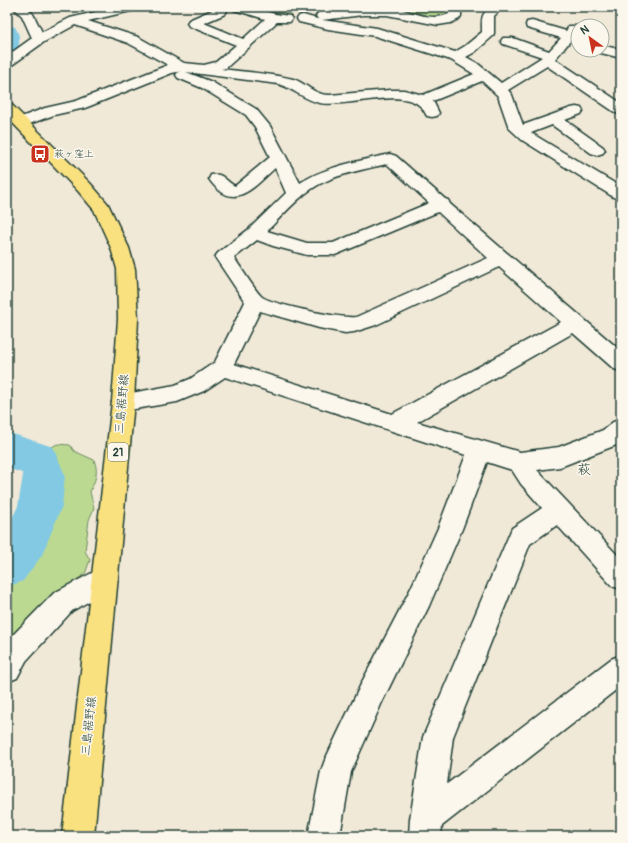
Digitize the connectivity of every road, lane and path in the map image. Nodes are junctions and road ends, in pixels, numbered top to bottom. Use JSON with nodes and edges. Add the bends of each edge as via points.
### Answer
{"nodes":[{"id":1,"x":19,"y":7,"type":"edge"},
{"id":2,"x":131,"y":7,"type":"edge"},
{"id":3,"x":238,"y":7,"type":"edge"},
{"id":4,"x":456,"y":7,"type":"edge"},
{"id":5,"x":497,"y":7,"type":"edge"},
{"id":6,"x":222,"y":8,"type":"edge"},
{"id":7,"x":274,"y":18,"type":"junction"},
{"id":8,"x":302,"y":19,"type":"junction"},
{"id":9,"x":74,"y":21,"type":"junction"},
{"id":10,"x":532,"y":25,"type":"dead end"},
{"id":11,"x":570,"y":36,"type":"edge"},
{"id":12,"x":39,"y":39,"type":"junction"},
{"id":13,"x":570,"y":39,"type":"edge"},
{"id":14,"x":508,"y":41,"type":"dead end"},
{"id":15,"x":246,"y":44,"type":"junction"},
{"id":16,"x":610,"y":51,"type":"edge"},
{"id":17,"x":621,"y":54,"type":"edge"},
{"id":18,"x":456,"y":57,"type":"junction"},
{"id":19,"x":550,"y":58,"type":"junction"},
{"id":20,"x":7,"y":62,"type":"edge"},
{"id":21,"x":175,"y":68,"type":"junction"},
{"id":22,"x":204,"y":69,"type":"junction"},
{"id":23,"x":484,"y":75,"type":"junction"},
{"id":24,"x":500,"y":89,"type":"junction"},
{"id":25,"x":423,"y":100,"type":"junction"},
{"id":26,"x":617,"y":104,"type":"edge"},
{"id":27,"x":576,"y":111,"type":"dead end"},
{"id":28,"x":432,"y":113,"type":"dead end"},
{"id":29,"x":14,"y":115,"type":"edge"},
{"id":30,"x":554,"y":119,"type":"junction"},
{"id":31,"x":521,"y":131,"type":"junction"},
{"id":32,"x":597,"y":150,"type":"dead end"},
{"id":33,"x":279,"y":159,"type":"junction"},
{"id":34,"x":217,"y":179,"type":"dead end"},
{"id":35,"x":295,"y":194,"type":"junction"},
{"id":36,"x":621,"y":194,"type":"edge"},
{"id":37,"x":442,"y":204,"type":"junction"},
{"id":38,"x":255,"y":233,"type":"junction"},
{"id":39,"x":501,"y":259,"type":"junction"},
{"id":40,"x":255,"y":302,"type":"junction"},
{"id":41,"x":575,"y":323,"type":"junction"},
{"id":42,"x":621,"y":363,"type":"edge"},
{"id":43,"x":222,"y":368,"type":"junction"},
{"id":44,"x":123,"y":402,"type":"junction"},
{"id":45,"x":394,"y":424,"type":"junction"},
{"id":46,"x":621,"y":429,"type":"edge"},
{"id":47,"x":480,"y":449,"type":"junction"},
{"id":48,"x":520,"y":462,"type":"junction"},
{"id":49,"x":559,"y":510,"type":"junction"},
{"id":50,"x":621,"y":577,"type":"edge"},
{"id":51,"x":105,"y":578,"type":"junction"},
{"id":52,"x":7,"y":668,"type":"edge"},
{"id":53,"x":621,"y":669,"type":"edge"},
{"id":54,"x":426,"y":827,"type":"edge"},
{"id":55,"x":78,"y":836,"type":"edge"},
{"id":56,"x":324,"y":836,"type":"edge"}],
"edges":[{"from":1,"to":12,"type":"street","via":[[26,14]]},
{"from":2,"to":9,"type":"street"},
{"from":3,"to":7,"type":"street"},
{"from":4,"to":8,"type":"street","via":[[455,16],[442,22],[426,21],[386,11],[347,12]]},
{"from":5,"to":18,"type":"street","via":[[488,15],[488,33]]},
{"from":6,"to":15,"type":"street","via":[[194,23]]},
{"from":7,"to":8,"type":"street"},
{"from":7,"to":15,"type":"street"},
{"from":8,"to":18,"type":"street","via":[[377,32]]},
{"from":9,"to":12,"type":"street"},
{"from":9,"to":21,"type":"street","via":[[133,40]]},
{"from":10,"to":11,"type":"street"},
{"from":12,"to":20,"type":"street"},
{"from":13,"to":19,"type":"street"},
{"from":14,"to":19,"type":"street"},
{"from":15,"to":22,"type":"street","via":[[221,65]]},
{"from":16,"to":17,"type":"street"},
{"from":18,"to":23,"type":"street"},
{"from":19,"to":24,"type":"street"},
{"from":19,"to":26,"type":"street"},
{"from":21,"to":22,"type":"street"},
{"from":21,"to":29,"type":"street","via":[[80,104]]},
{"from":21,"to":33,"type":"street","via":[[251,112],[262,126]]},
{"from":22,"to":25,"type":"street","via":[[287,82],[296,85],[308,95],[322,99],[392,93]]},
{"from":23,"to":24,"type":"street"},
{"from":23,"to":25,"type":"street"},
{"from":24,"to":31,"type":"street","via":[[505,95],[517,128]]},
{"from":25,"to":28,"type":"street"},
{"from":27,"to":30,"type":"street"},
{"from":29,"to":44,"type":"main road","name":"三島裾野線","number":"21","via":[[94,197],[102,208],[120,248],[126,269],[128,296]]},
{"from":30,"to":31,"type":"street"},
{"from":30,"to":32,"type":"street"},
{"from":31,"to":36,"type":"street","via":[[533,142]]},
{"from":33,"to":34,"type":"street","via":[[235,192],[230,191]]},
{"from":33,"to":35,"type":"street"},
{"from":35,"to":37,"type":"street","via":[[317,179],[390,158]]},
{"from":35,"to":38,"type":"street"},
{"from":37,"to":38,"type":"street","via":[[335,249],[307,249]]},
{"from":37,"to":39,"type":"street"},
{"from":38,"to":40,"type":"street","via":[[224,257]]},
{"from":39,"to":40,"type":"street","via":[[354,325],[328,322]]},
{"from":39,"to":41,"type":"street"},
{"from":40,"to":43,"type":"street"},
{"from":41,"to":42,"type":"street"},
{"from":41,"to":45,"type":"street"},
{"from":43,"to":44,"type":"street","via":[[197,385],[177,393]]},
{"from":43,"to":45,"type":"street"},
{"from":44,"to":51,"type":"main road","name":"三島裾野線","number":"21"},
{"from":45,"to":47,"type":"street"},
{"from":46,"to":48,"type":"street","via":[[611,438],[560,458]]},
{"from":47,"to":48,"type":"street"},
{"from":47,"to":56,"type":"street","via":[[450,529],[420,597],[336,771]]},
{"from":48,"to":49,"type":"street"},
{"from":49,"to":50,"type":"street"},
{"from":49,"to":54,"type":"street","via":[[521,536],[438,737]]},
{"from":51,"to":52,"type":"street","via":[[63,602],[16,651]]},
{"from":51,"to":55,"type":"main road","name":"三島裾野線","number":"21"},
{"from":53,"to":54,"type":"street"}]}
